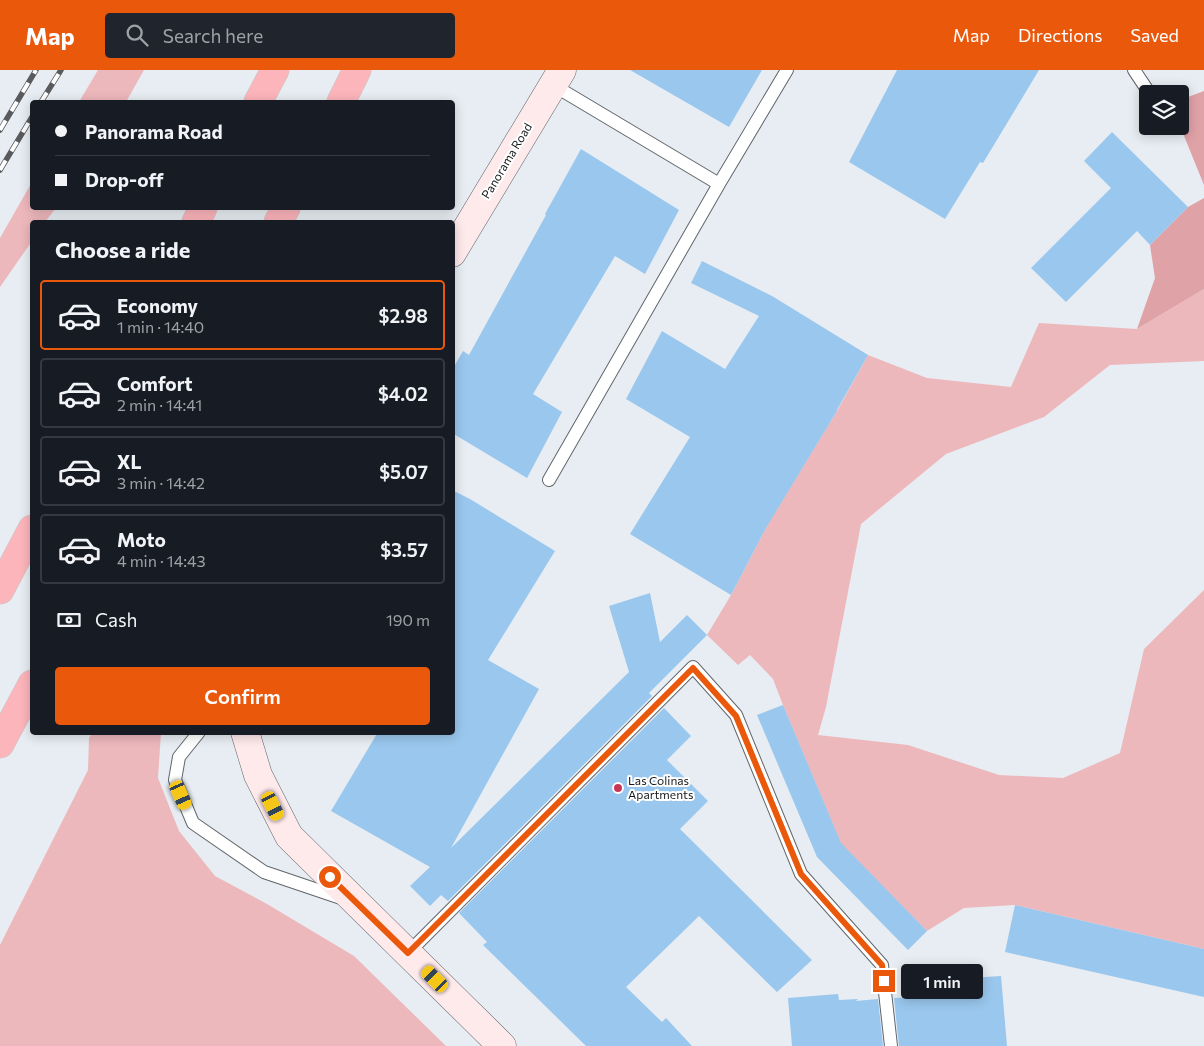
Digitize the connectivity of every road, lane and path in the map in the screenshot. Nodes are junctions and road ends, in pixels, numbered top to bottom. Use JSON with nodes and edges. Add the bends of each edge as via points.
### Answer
{"nodes":[{"id":1,"x":275,"y":70,"type":"edge"},
{"id":2,"x":357,"y":70,"type":"edge"},
{"id":3,"x":787,"y":70,"type":"edge"},
{"id":4,"x":1134,"y":70,"type":"edge"},
{"id":5,"x":557,"y":77,"type":"edge"},
{"id":6,"x":1144,"y":85,"type":"edge"},
{"id":7,"x":259,"y":100,"type":"edge"},
{"id":8,"x":341,"y":100,"type":"edge"},
{"id":9,"x":719,"y":184,"type":"junction"},
{"id":10,"x":455,"y":248,"type":"edge"},
{"id":11,"x":549,"y":480,"type":"dead end"},
{"id":12,"x":30,"y":533,"type":"edge"},
{"id":13,"x":0,"y":590,"type":"edge"},
{"id":14,"x":30,"y":688,"type":"edge"},
{"id":15,"x":197,"y":735,"type":"edge"},
{"id":16,"x":246,"y":735,"type":"edge"},
{"id":17,"x":0,"y":744,"type":"edge"},
{"id":18,"x":358,"y":904,"type":"junction"},
{"id":19,"x":408,"y":953,"type":"junction"},
{"id":20,"x":502,"y":1046,"type":"edge"},
{"id":21,"x":891,"y":1046,"type":"edge"}],
"edges":[{"from":1,"to":7,"type":"highway"},
{"from":2,"to":8,"type":"highway"},
{"from":3,"to":9,"type":"lane"},
{"from":4,"to":6,"type":"lane"},
{"from":5,"to":9,"type":"lane"},
{"from":5,"to":10,"type":"street","name":"Panorama Road"},
{"from":9,"to":11,"type":"lane"},
{"from":12,"to":13,"type":"highway"},
{"from":14,"to":17,"type":"highway"},
{"from":15,"to":18,"type":"lane","via":[[179,757],[175,780],[193,823],[264,872]]},
{"from":16,"to":18,"type":"street","via":[[258,775],[289,836]]},
{"from":18,"to":19,"type":"street"},
{"from":19,"to":20,"type":"street"},
{"from":19,"to":21,"type":"lane","via":[[693,668],[736,716],[801,874],[882,965]]}]}
